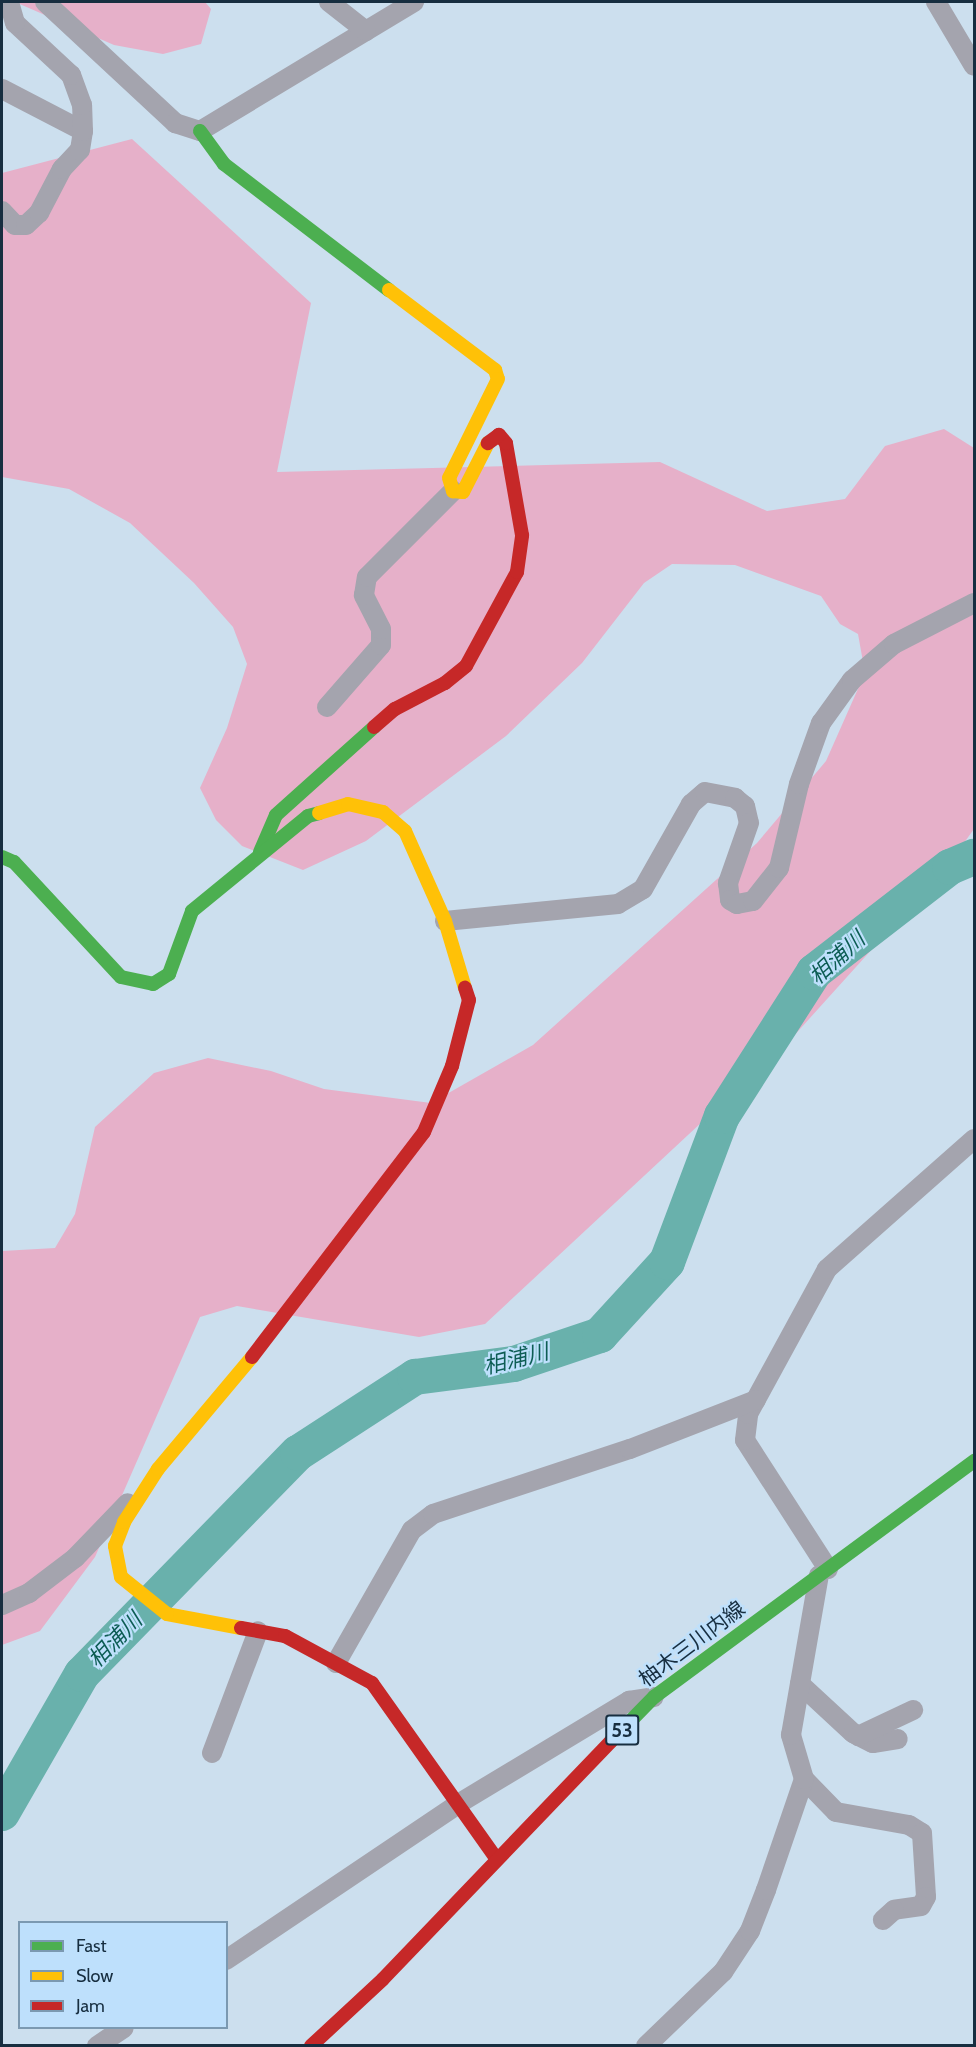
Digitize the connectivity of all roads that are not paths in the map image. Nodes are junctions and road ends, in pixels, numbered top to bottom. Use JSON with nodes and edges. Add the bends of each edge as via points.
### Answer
{"nodes":[{"id":1,"x":9,"y":2,"type":"edge"},
{"id":2,"x":45,"y":2,"type":"edge"},
{"id":3,"x":68,"y":2,"type":"edge"},
{"id":4,"x":329,"y":2,"type":"edge"},
{"id":5,"x":414,"y":2,"type":"edge"},
{"id":6,"x":936,"y":2,"type":"edge"},
{"id":7,"x":67,"y":23,"type":"junction"},
{"id":8,"x":366,"y":31,"type":"junction"},
{"id":9,"x":975,"y":66,"type":"edge"},
{"id":10,"x":2,"y":89,"type":"edge"},
{"id":11,"x":83,"y":131,"type":"junction"},
{"id":12,"x":200,"y":131,"type":"junction"},
{"id":13,"x":2,"y":211,"type":"edge"},
{"id":14,"x":453,"y":491,"type":"junction"},
{"id":15,"x":975,"y":603,"type":"edge"},
{"id":16,"x":327,"y":707,"type":"dead end"},
{"id":17,"x":259,"y":854,"type":"junction"},
{"id":18,"x":2,"y":857,"type":"edge"},
{"id":19,"x":445,"y":921,"type":"junction"},
{"id":20,"x":975,"y":1139,"type":"edge"},
{"id":21,"x":756,"y":1400,"type":"junction"},
{"id":22,"x":975,"y":1461,"type":"edge"},
{"id":23,"x":142,"y":1493,"type":"junction"},
{"id":24,"x":824,"y":1572,"type":"junction"},
{"id":25,"x":2,"y":1605,"type":"edge"},
{"id":26,"x":258,"y":1631,"type":"junction"},
{"id":27,"x":336,"y":1664,"type":"junction"},
{"id":28,"x":800,"y":1684,"type":"junction"},
{"id":29,"x":654,"y":1697,"type":"junction"},
{"id":30,"x":913,"y":1710,"type":"dead end"},
{"id":31,"x":858,"y":1736,"type":"junction"},
{"id":32,"x":898,"y":1739,"type":"dead end"},
{"id":33,"x":212,"y":1753,"type":"dead end"},
{"id":34,"x":804,"y":1779,"type":"junction"},
{"id":35,"x":458,"y":1804,"type":"junction"},
{"id":36,"x":496,"y":1858,"type":"junction"},
{"id":37,"x":883,"y":1920,"type":"dead end"},
{"id":38,"x":228,"y":1959,"type":"edge"},
{"id":39,"x":122,"y":2029,"type":"edge"},
{"id":40,"x":97,"y":2046,"type":"edge"},
{"id":41,"x":311,"y":2046,"type":"edge"},
{"id":42,"x":646,"y":2046,"type":"edge"}],
"edges":[{"from":1,"to":11,"type":"street","via":[[15,22],[71,75],[82,105]]},
{"from":2,"to":7,"type":"street"},
{"from":3,"to":7,"type":"street"},
{"from":4,"to":8,"type":"street"},
{"from":5,"to":8,"type":"street"},
{"from":6,"to":9,"type":"street"},
{"from":7,"to":12,"type":"street","via":[[174,123]]},
{"from":8,"to":12,"type":"street"},
{"from":10,"to":11,"type":"street"},
{"from":11,"to":13,"type":"street","via":[[80,150],[62,169],[39,213],[26,225],[15,225]]},
{"from":12,"to":14,"type":"street","via":[[224,164],[495,370],[498,379],[491,399],[455,460],[449,478]]},
{"from":14,"to":16,"type":"street","via":[[367,578],[364,596],[381,629],[381,645]]},
{"from":14,"to":17,"type":"street","via":[[463,492],[488,443],[499,435],[506,443],[522,535],[518,572],[466,666],[446,683],[395,709],[276,815]]},
{"from":15,"to":19,"type":"street","via":[[894,645],[852,680],[821,723],[799,784],[778,868],[753,901],[737,904],[729,900],[728,883],[749,823],[745,807],[735,798],[705,792],[691,804],[643,889],[618,904]]},
{"from":17,"to":18,"type":"street","via":[[192,910],[169,974],[153,984],[121,977],[14,862]]},
{"from":17,"to":19,"type":"street","via":[[308,816],[348,804],[383,812],[405,831]]},
{"from":19,"to":23,"type":"street","via":[[469,1000],[452,1066],[424,1132]]},
{"from":20,"to":21,"type":"street","via":[[827,1269]]},
{"from":21,"to":24,"type":"street","via":[[744,1440]]},
{"from":21,"to":27,"type":"street","via":[[630,1449],[433,1514],[412,1530]]},
{"from":22,"to":24,"type":"street","name":"柚木三川内線","number":"53"},
{"from":23,"to":25,"type":"street","via":[[75,1558],[29,1593]]},
{"from":23,"to":26,"type":"street","via":[[115,1546],[121,1577],[167,1614]]},
{"from":24,"to":28,"type":"street"},
{"from":24,"to":29,"type":"street","name":"柚木三川内線","number":"53"},
{"from":26,"to":27,"type":"street","via":[[285,1636]]},
{"from":26,"to":33,"type":"street"},
{"from":27,"to":35,"type":"street","via":[[372,1683]]},
{"from":28,"to":31,"type":"street"},
{"from":28,"to":34,"type":"street","via":[[790,1735]]},
{"from":29,"to":35,"type":"street","via":[[629,1701]]},
{"from":29,"to":36,"type":"street","name":"柚木三川内線","number":"53"},
{"from":30,"to":31,"type":"street"},
{"from":31,"to":32,"type":"street","via":[[873,1743]]},
{"from":34,"to":37,"type":"street","via":[[836,1812],[909,1825],[922,1833],[926,1897],[921,1906],[894,1910]]},
{"from":34,"to":42,"type":"street","via":[[750,1931],[723,1972]]},
{"from":35,"to":36,"type":"street"},
{"from":35,"to":38,"type":"street"},
{"from":36,"to":41,"type":"street","name":"柚木三川内線","number":"53","via":[[383,1979]]},
{"from":39,"to":40,"type":"street"}]}
